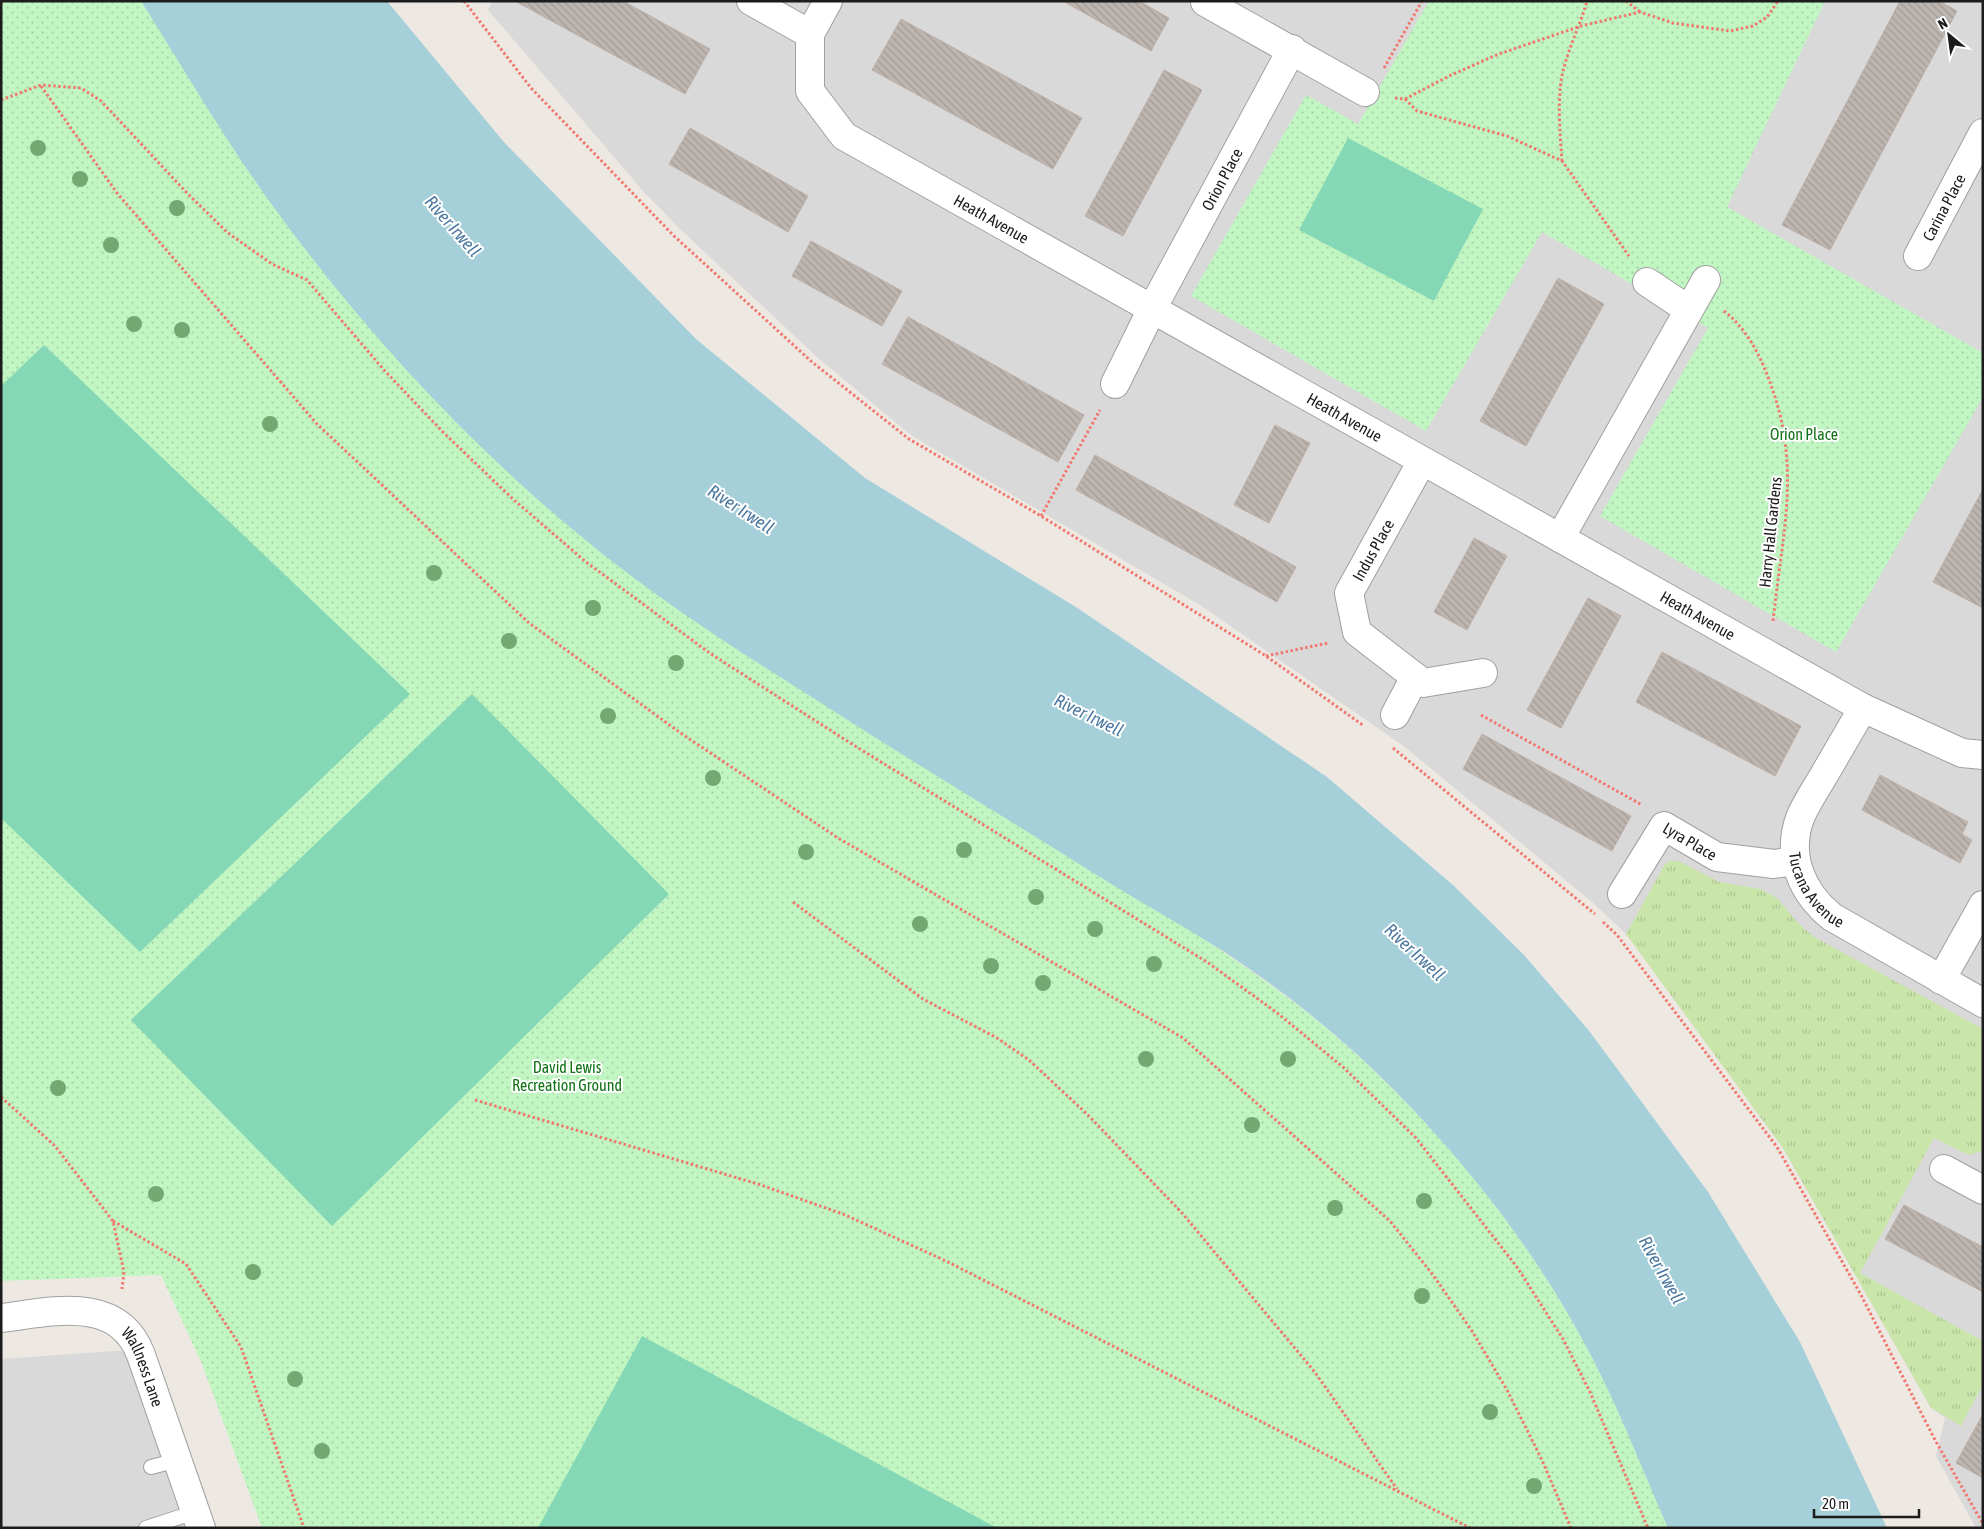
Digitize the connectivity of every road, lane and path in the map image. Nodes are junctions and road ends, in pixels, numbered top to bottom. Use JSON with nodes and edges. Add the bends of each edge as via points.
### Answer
{"nodes":[{"id":1,"x":464,"y":1,"type":"edge"},
{"id":2,"x":751,"y":1,"type":"edge"},
{"id":3,"x":828,"y":1,"type":"edge"},
{"id":4,"x":1422,"y":1,"type":"edge"},
{"id":5,"x":1586,"y":1,"type":"edge"},
{"id":6,"x":1626,"y":1,"type":"edge"},
{"id":7,"x":1778,"y":1,"type":"edge"},
{"id":8,"x":1205,"y":2,"type":"edge"},
{"id":9,"x":1640,"y":12,"type":"junction"},
{"id":10,"x":1581,"y":26,"type":"junction"},
{"id":11,"x":810,"y":34,"type":"junction"},
{"id":12,"x":1292,"y":49,"type":"junction"},
{"id":13,"x":41,"y":85,"type":"junction"},
{"id":14,"x":1367,"y":93,"type":"junction"},
{"id":15,"x":1405,"y":99,"type":"junction"},
{"id":16,"x":1,"y":100,"type":"edge"},
{"id":17,"x":1983,"y":133,"type":"edge"},
{"id":18,"x":1562,"y":161,"type":"junction"},
{"id":19,"x":1918,"y":256,"type":"dead end"},
{"id":20,"x":1647,"y":282,"type":"joint"},
{"id":21,"x":1698,"y":294,"type":"junction"},
{"id":22,"x":1152,"y":309,"type":"junction"},
{"id":23,"x":1115,"y":384,"type":"joint"},
{"id":24,"x":1422,"y":461,"type":"junction"},
{"id":25,"x":1041,"y":516,"type":"junction"},
{"id":26,"x":1560,"y":538,"type":"junction"},
{"id":27,"x":1357,"y":632,"type":"junction"},
{"id":28,"x":1770,"y":655,"type":"junction"},
{"id":29,"x":1266,"y":656,"type":"junction"},
{"id":30,"x":1483,"y":673,"type":"dead end"},
{"id":31,"x":1415,"y":677,"type":"junction"},
{"id":32,"x":1863,"y":708,"type":"junction"},
{"id":33,"x":1395,"y":715,"type":"dead end"},
{"id":34,"x":1481,"y":715,"type":"dead end"},
{"id":35,"x":1370,"y":731,"type":"dead end"},
{"id":36,"x":1386,"y":742,"type":"dead end"},
{"id":37,"x":1983,"y":755,"type":"edge"},
{"id":38,"x":1644,"y":806,"type":"dead end"},
{"id":39,"x":1796,"y":861,"type":"junction"},
{"id":40,"x":1622,"y":894,"type":"dead end"},
{"id":41,"x":793,"y":902,"type":"dead end"},
{"id":42,"x":1983,"y":905,"type":"edge"},
{"id":43,"x":1941,"y":980,"type":"junction"},
{"id":44,"x":1983,"y":1003,"type":"edge"},
{"id":45,"x":1,"y":1097,"type":"edge"},
{"id":46,"x":475,"y":1100,"type":"dead end"},
{"id":47,"x":1944,"y":1169,"type":"dead end"},
{"id":48,"x":1983,"y":1190,"type":"edge"},
{"id":49,"x":113,"y":1221,"type":"junction"},
{"id":50,"x":1,"y":1318,"type":"edge"},
{"id":51,"x":119,"y":1325,"type":"junction"},
{"id":52,"x":178,"y":1460,"type":"junction"},
{"id":53,"x":151,"y":1467,"type":"dead end"},
{"id":54,"x":1397,"y":1490,"type":"junction"},
{"id":55,"x":198,"y":1520,"type":"edge"},
{"id":56,"x":1983,"y":1524,"type":"edge"},
{"id":57,"x":146,"y":1528,"type":"edge"},
{"id":58,"x":304,"y":1528,"type":"edge"},
{"id":59,"x":1470,"y":1528,"type":"edge"},
{"id":60,"x":1571,"y":1528,"type":"edge"},
{"id":61,"x":1646,"y":1528,"type":"edge"}],
"edges":[{"from":1,"to":25,"type":"path","via":[[530,88],[674,236],[812,362],[909,440]]},
{"from":2,"to":11,"type":"street"},
{"from":3,"to":11,"type":"street","name":"Heath Avenue"},
{"from":4,"to":14,"type":"path"},
{"from":5,"to":10,"type":"path"},
{"from":6,"to":9,"type":"path"},
{"from":7,"to":9,"type":"path","via":[[1767,16],[1753,26],[1730,32],[1673,23]]},
{"from":8,"to":12,"type":"street"},
{"from":9,"to":10,"type":"path"},
{"from":10,"to":15,"type":"path","via":[[1499,54]]},
{"from":10,"to":18,"type":"path","via":[[1564,65],[1559,118]]},
{"from":11,"to":22,"type":"street","name":"Heath Avenue","via":[[810,91],[844,136]]},
{"from":12,"to":14,"type":"street"},
{"from":12,"to":22,"type":"street","name":"Orion Place"},
{"from":13,"to":16,"type":"path"},
{"from":13,"to":60,"type":"path","via":[[117,193],[317,424],[529,623],[682,734],[838,838],[1183,1038],[1390,1221],[1472,1331],[1507,1390]]},
{"from":13,"to":61,"type":"path","via":[[81,88],[101,101],[228,232],[272,264],[306,280],[444,433],[514,500],[586,562],[735,669],[1207,962],[1276,1012],[1343,1067],[1416,1138],[1517,1267],[1563,1340],[1590,1392]]},
{"from":14,"to":15,"type":"path"},
{"from":15,"to":18,"type":"path","via":[[1417,111],[1507,136]]},
{"from":17,"to":19,"type":"street","name":"Carina Place"},
{"from":18,"to":20,"type":"path"},
{"from":20,"to":21,"type":"street"},
{"from":21,"to":26,"type":"street"},
{"from":21,"to":28,"type":"path","name":"Harry Hall Gardens","via":[[1728,314],[1748,338],[1764,365],[1783,426],[1789,498]]},
{"from":22,"to":23,"type":"street","name":"Orion Place"},
{"from":22,"to":24,"type":"street","name":"Heath Avenue"},
{"from":23,"to":25,"type":"path"},
{"from":24,"to":26,"type":"street","name":"Heath Avenue"},
{"from":24,"to":27,"type":"street","name":"Indus Place","via":[[1350,593]]},
{"from":25,"to":29,"type":"path"},
{"from":26,"to":28,"type":"street","name":"Heath Avenue"},
{"from":27,"to":29,"type":"path","via":[[1339,640]]},
{"from":27,"to":31,"type":"street"},
{"from":28,"to":32,"type":"street","name":"Heath Avenue"},
{"from":29,"to":35,"type":"path"},
{"from":30,"to":31,"type":"street","via":[[1423,683]]},
{"from":31,"to":33,"type":"street"},
{"from":32,"to":37,"type":"street","name":"Heath Avenue","via":[[1962,753]]},
{"from":32,"to":39,"type":"street","name":"Tucana Avenue","via":[[1800,818],[1795,839]]},
{"from":34,"to":38,"type":"path"},
{"from":36,"to":56,"type":"path","via":[[1585,904],[1617,935],[1777,1147],[1861,1295],[1935,1440]]},
{"from":39,"to":40,"type":"street","name":"Lyra Place","via":[[1774,864],[1718,857],[1664,826]]},
{"from":39,"to":43,"type":"street","name":"Tucana Avenue","via":[[1800,877],[1818,906]]},
{"from":41,"to":54,"type":"path","via":[[923,999],[997,1038],[1029,1060],[1088,1115],[1182,1213],[1314,1371]]},
{"from":42,"to":43,"type":"street"},
{"from":43,"to":44,"type":"street","name":"Tucana Avenue"},
{"from":45,"to":49,"type":"path","via":[[55,1146]]},
{"from":46,"to":54,"type":"path","via":[[758,1184],[844,1214],[946,1261]]},
{"from":47,"to":48,"type":"street"},
{"from":49,"to":51,"type":"path","via":[[124,1272]]},
{"from":49,"to":58,"type":"path","via":[[186,1264],[241,1346]]},
{"from":50,"to":51,"type":"street","name":"Wallness Lane","via":[[86,1311]]},
{"from":51,"to":52,"type":"street","name":"Wallness Lane","via":[[139,1348]]},
{"from":52,"to":53,"type":"lane"},
{"from":52,"to":55,"type":"street","name":"Wallness Lane"},
{"from":54,"to":59,"type":"path"},
{"from":55,"to":57,"type":"lane"}]}
